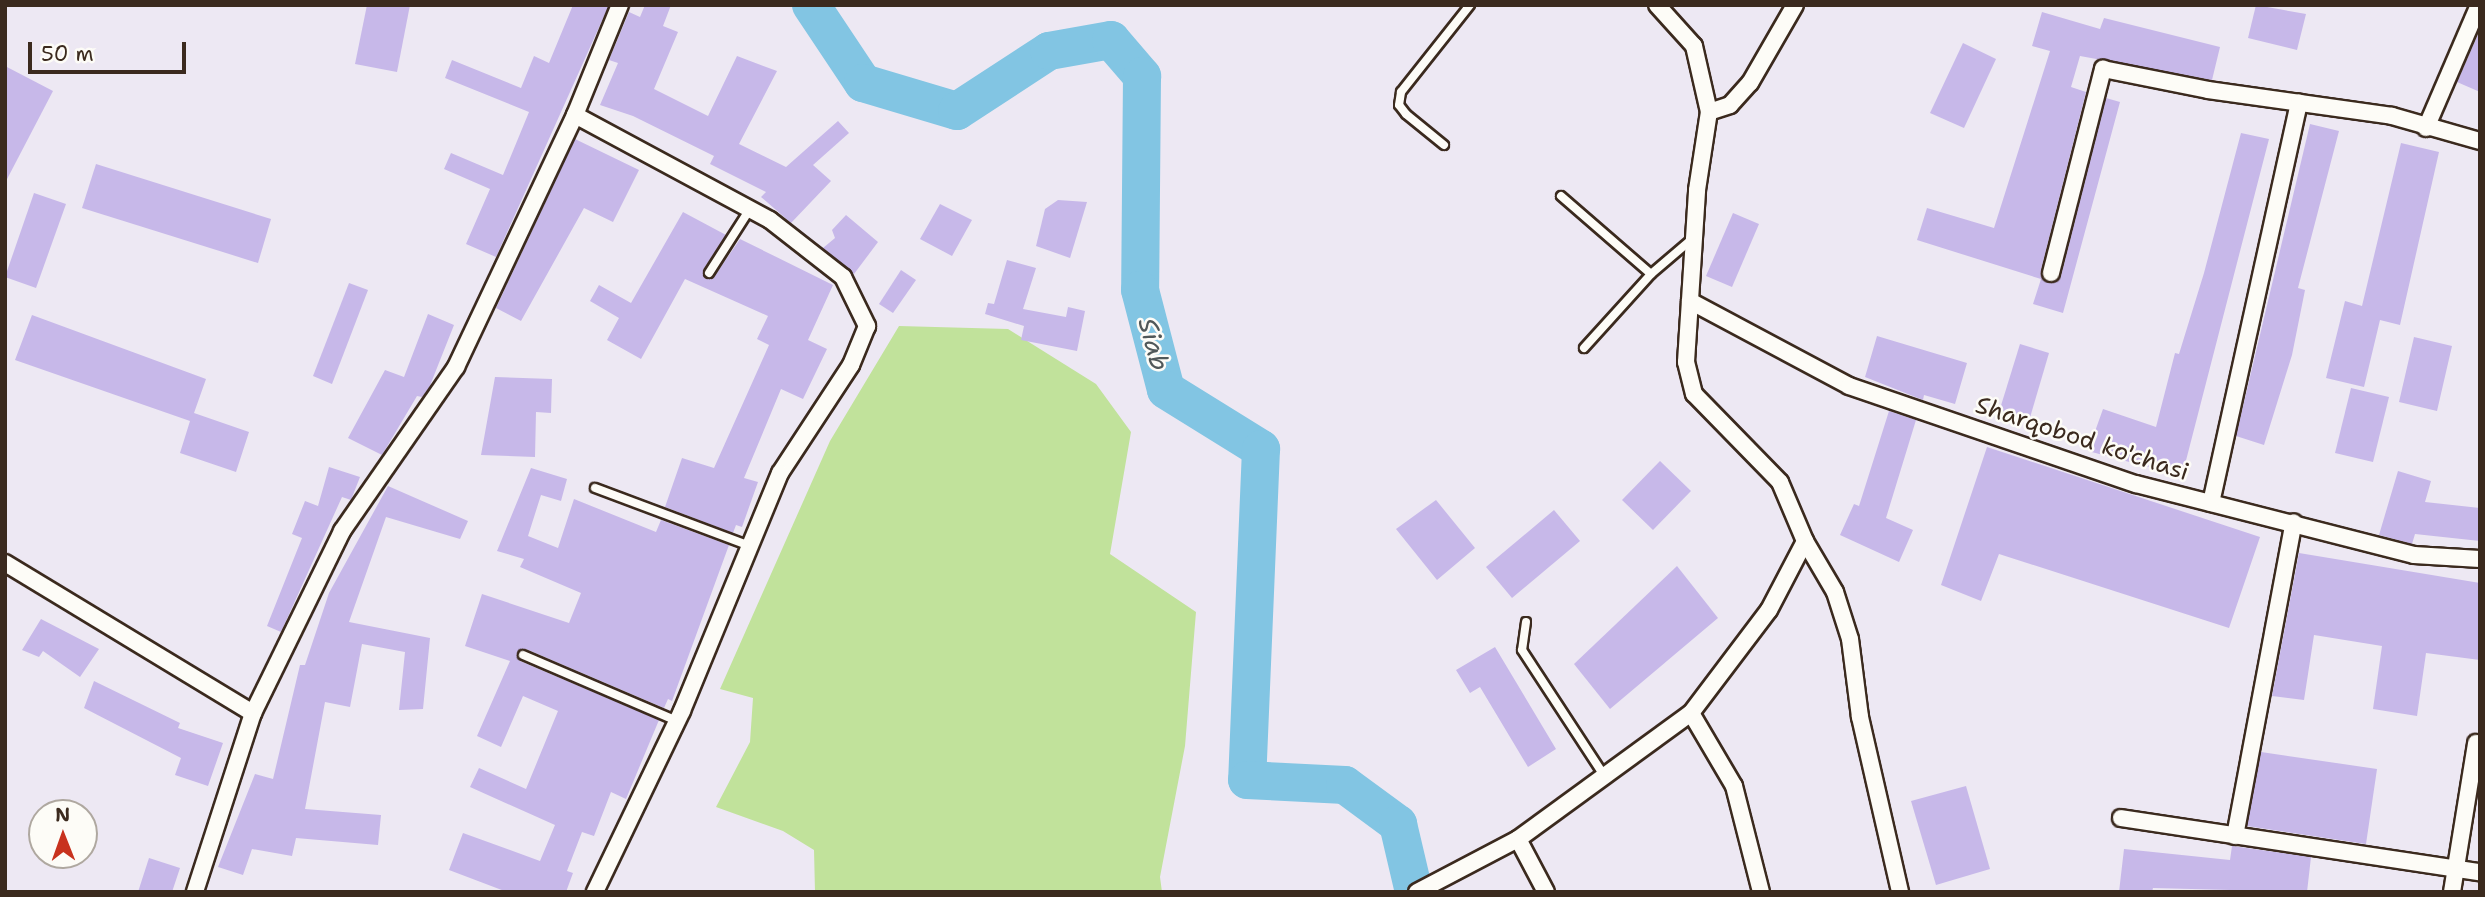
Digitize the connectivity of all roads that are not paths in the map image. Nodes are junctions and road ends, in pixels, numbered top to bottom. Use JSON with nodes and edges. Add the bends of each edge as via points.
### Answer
{"nodes":[{"id":1,"x":620,"y":5,"type":"edge"},
{"id":2,"x":1470,"y":5,"type":"edge"},
{"id":3,"x":1657,"y":5,"type":"edge"},
{"id":4,"x":1795,"y":5,"type":"edge"},
{"id":5,"x":2479,"y":5,"type":"edge"},
{"id":6,"x":2299,"y":103,"type":"junction"},
{"id":7,"x":1709,"y":113,"type":"junction"},
{"id":8,"x":575,"y":115,"type":"junction"},
{"id":9,"x":2426,"y":128,"type":"junction"},
{"id":10,"x":2480,"y":141,"type":"edge"},
{"id":11,"x":1444,"y":145,"type":"dead end"},
{"id":12,"x":1561,"y":197,"type":"dead end"},
{"id":13,"x":750,"y":209,"type":"junction"},
{"id":14,"x":1694,"y":237,"type":"junction"},
{"id":15,"x":709,"y":273,"type":"dead end"},
{"id":16,"x":2050,"y":273,"type":"dead end"},
{"id":17,"x":1651,"y":274,"type":"junction"},
{"id":18,"x":1690,"y":300,"type":"junction"},
{"id":19,"x":1584,"y":348,"type":"dead end"},
{"id":20,"x":595,"y":488,"type":"dead end"},
{"id":21,"x":2211,"y":503,"type":"junction"},
{"id":22,"x":2294,"y":522,"type":"junction"},
{"id":23,"x":1805,"y":541,"type":"junction"},
{"id":24,"x":750,"y":546,"type":"junction"},
{"id":25,"x":2480,"y":559,"type":"edge"},
{"id":26,"x":5,"y":563,"type":"edge"},
{"id":27,"x":1526,"y":622,"type":"dead end"},
{"id":28,"x":523,"y":655,"type":"dead end"},
{"id":29,"x":253,"y":713,"type":"junction"},
{"id":30,"x":1691,"y":713,"type":"junction"},
{"id":31,"x":677,"y":721,"type":"junction"},
{"id":32,"x":2476,"y":743,"type":"dead end"},
{"id":33,"x":1605,"y":777,"type":"junction"},
{"id":34,"x":2121,"y":818,"type":"dead end"},
{"id":35,"x":2235,"y":836,"type":"junction"},
{"id":36,"x":1518,"y":839,"type":"junction"},
{"id":37,"x":2456,"y":869,"type":"junction"},
{"id":38,"x":2480,"y":872,"type":"edge"},
{"id":39,"x":195,"y":892,"type":"edge"},
{"id":40,"x":596,"y":892,"type":"edge"},
{"id":41,"x":1417,"y":892,"type":"edge"},
{"id":42,"x":1546,"y":892,"type":"edge"},
{"id":43,"x":1761,"y":892,"type":"edge"},
{"id":44,"x":1900,"y":892,"type":"edge"},
{"id":45,"x":2452,"y":892,"type":"edge"}],
"edges":[{"from":1,"to":8,"type":"street"},
{"from":2,"to":11,"type":"lane","via":[[1401,92],[1399,104],[1406,114]]},
{"from":3,"to":7,"type":"street","via":[[1693,46]]},
{"from":4,"to":7,"type":"street","via":[[1750,83],[1730,105]]},
{"from":5,"to":9,"type":"street"},
{"from":6,"to":9,"type":"street","via":[[2392,116]]},
{"from":6,"to":16,"type":"street","via":[[2103,69]]},
{"from":6,"to":21,"type":"street"},
{"from":7,"to":14,"type":"street"},
{"from":8,"to":13,"type":"street"},
{"from":8,"to":29,"type":"street","via":[[456,367],[342,531]]},
{"from":9,"to":10,"type":"street"},
{"from":12,"to":17,"type":"lane"},
{"from":13,"to":15,"type":"lane"},
{"from":13,"to":24,"type":"street","via":[[844,277],[867,327],[851,365],[780,473]]},
{"from":14,"to":17,"type":"lane"},
{"from":14,"to":18,"type":"street"},
{"from":17,"to":19,"type":"lane"},
{"from":18,"to":21,"type":"street","name":"Sharqobod ko'chasi","via":[[1849,386],[2136,484]]},
{"from":18,"to":23,"type":"street","via":[[1686,362],[1695,394],[1780,482]]},
{"from":20,"to":24,"type":"lane"},
{"from":21,"to":22,"type":"street","name":"Sharqobod ko'chasi"},
{"from":22,"to":25,"type":"street","name":"Sharqobod ko'chasi","via":[[2414,555]]},
{"from":22,"to":35,"type":"street"},
{"from":23,"to":30,"type":"street","via":[[1769,610]]},
{"from":23,"to":44,"type":"street","via":[[1835,592],[1850,639],[1860,717]]},
{"from":24,"to":31,"type":"street"},
{"from":26,"to":29,"type":"street"},
{"from":27,"to":33,"type":"lane","via":[[1522,650]]},
{"from":28,"to":31,"type":"lane"},
{"from":29,"to":39,"type":"street"},
{"from":30,"to":33,"type":"street"},
{"from":30,"to":43,"type":"street","via":[[1734,786]]},
{"from":31,"to":40,"type":"street"},
{"from":32,"to":37,"type":"street"},
{"from":33,"to":36,"type":"street"},
{"from":34,"to":35,"type":"street"},
{"from":35,"to":37,"type":"street"},
{"from":36,"to":41,"type":"street"},
{"from":36,"to":42,"type":"street"},
{"from":37,"to":38,"type":"street"},
{"from":37,"to":45,"type":"street"}]}
